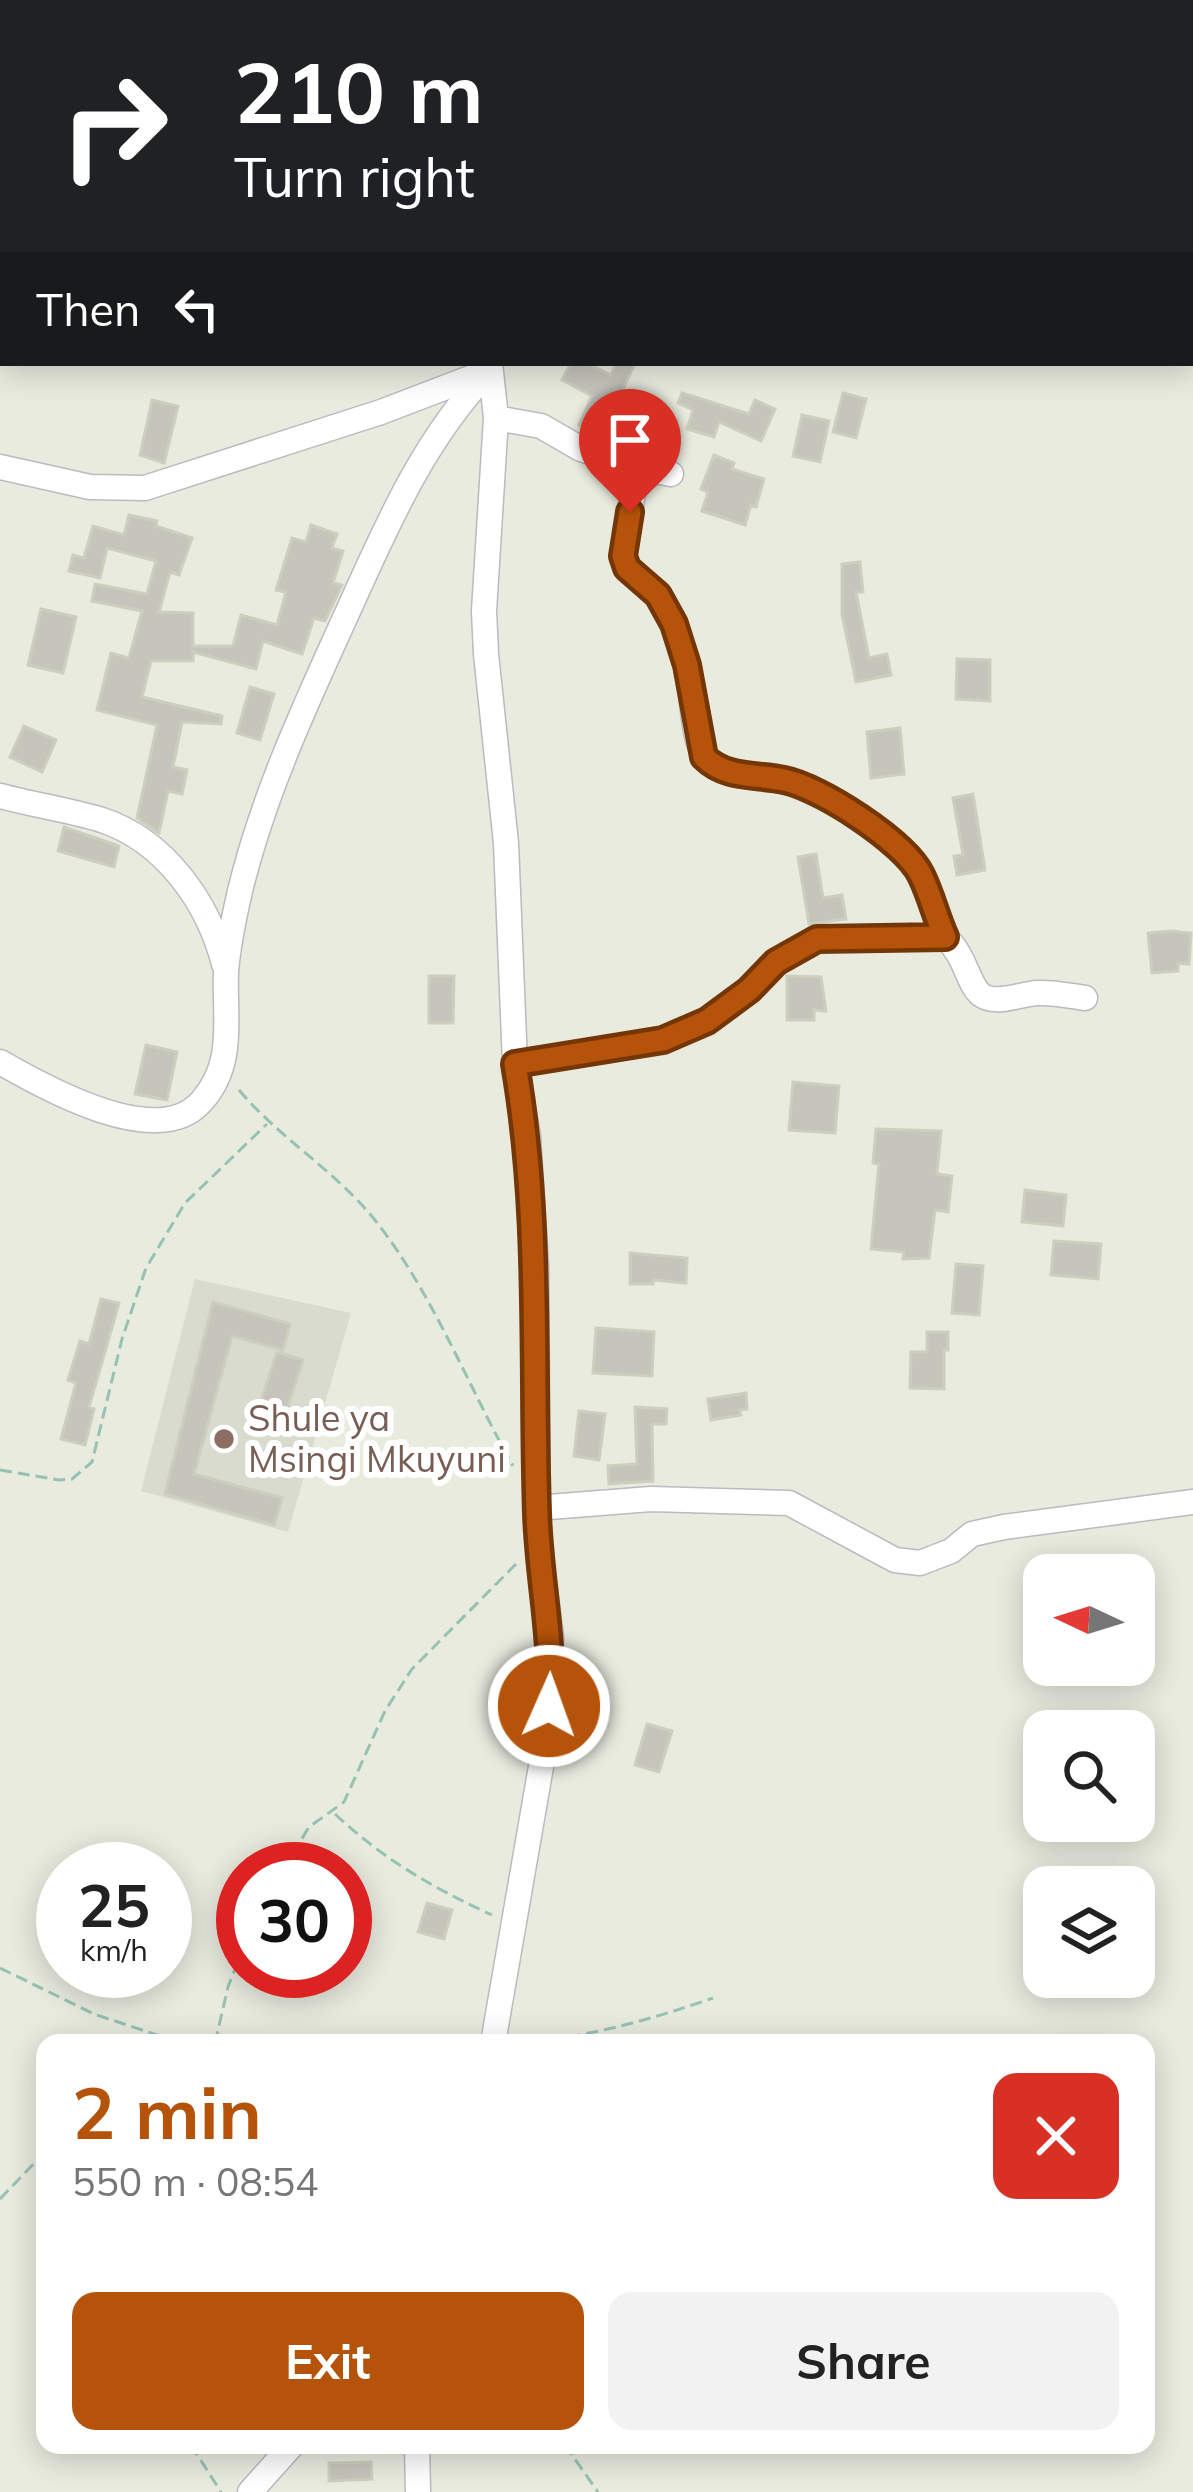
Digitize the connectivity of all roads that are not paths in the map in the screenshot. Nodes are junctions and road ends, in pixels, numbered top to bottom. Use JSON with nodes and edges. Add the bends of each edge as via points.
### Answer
{"nodes":[{"id":1,"x":490,"y":367,"type":"edge"},
{"id":2,"x":496,"y":418,"type":"junction"},
{"id":3,"x":0,"y":466,"type":"edge"},
{"id":4,"x":637,"y":469,"type":"junction"},
{"id":5,"x":671,"y":474,"type":"dead end"},
{"id":6,"x":1,"y":796,"type":"edge"},
{"id":7,"x":945,"y":937,"type":"junction"},
{"id":8,"x":226,"y":972,"type":"junction"},
{"id":9,"x":1085,"y":998,"type":"dead end"},
{"id":10,"x":0,"y":1062,"type":"edge"},
{"id":11,"x":515,"y":1064,"type":"junction"},
{"id":12,"x":1193,"y":1502,"type":"edge"},
{"id":13,"x":536,"y":1508,"type":"junction"},
{"id":14,"x":494,"y":2034,"type":"edge"},
{"id":15,"x":284,"y":2454,"type":"edge"},
{"id":16,"x":417,"y":2454,"type":"edge"},
{"id":17,"x":250,"y":2492,"type":"edge"},
{"id":18,"x":418,"y":2492,"type":"edge"}],
"edges":[{"from":1,"to":2,"type":"street"},
{"from":1,"to":3,"type":"street","via":[[381,412],[145,488],[91,487]]},
{"from":1,"to":8,"type":"street","via":[[421,458],[314,683],[251,850]]},
{"from":2,"to":4,"type":"street","via":[[542,426],[566,444]]},
{"from":2,"to":11,"type":"street","via":[[484,611],[506,843]]},
{"from":4,"to":5,"type":"street"},
{"from":4,"to":7,"type":"street","via":[[623,556],[674,624],[704,757],[726,772],[802,784],[904,849]]},
{"from":6,"to":8,"type":"street","via":[[100,820],[142,842],[198,897]]},
{"from":7,"to":9,"type":"street","via":[[960,950],[975,988],[992,1000],[1038,992]]},
{"from":7,"to":11,"type":"street","via":[[817,939],[776,962],[707,1021],[663,1040]]},
{"from":8,"to":10,"type":"street","via":[[226,1049],[217,1079],[185,1114],[129,1118]]},
{"from":11,"to":13,"type":"street","via":[[536,1265]]},
{"from":12,"to":13,"type":"street","via":[[1004,1526],[920,1563],[895,1560],[789,1503],[651,1499]]},
{"from":13,"to":14,"type":"street","via":[[551,1636],[547,1732]]},
{"from":15,"to":17,"type":"street"},
{"from":16,"to":18,"type":"street"}]}
